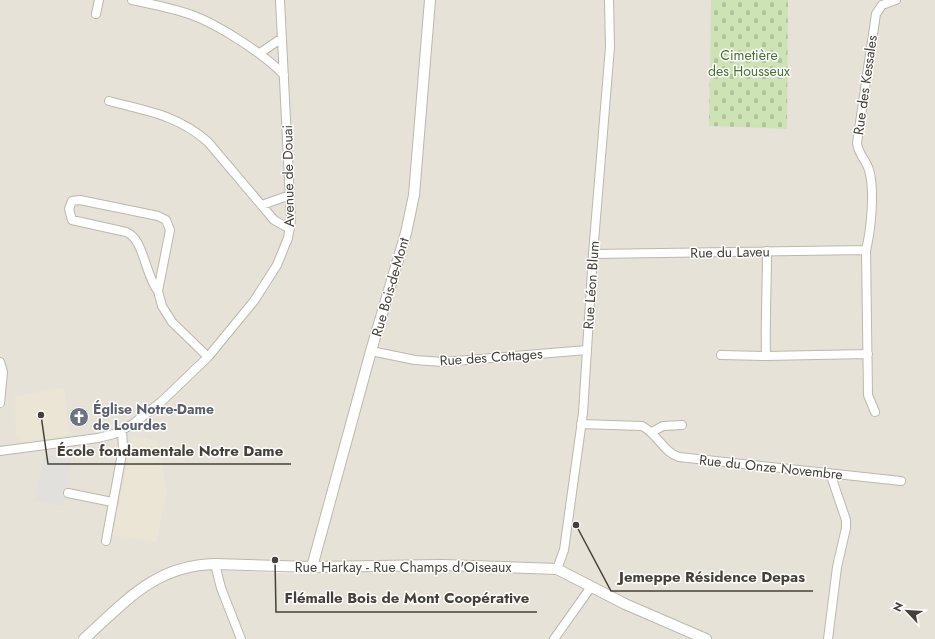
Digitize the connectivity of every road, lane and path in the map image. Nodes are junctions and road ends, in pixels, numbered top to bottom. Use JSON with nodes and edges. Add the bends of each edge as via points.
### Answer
{"nodes":[{"id":1,"x":99,"y":0,"type":"edge"},
{"id":2,"x":132,"y":0,"type":"edge"},
{"id":3,"x":280,"y":0,"type":"edge"},
{"id":4,"x":430,"y":0,"type":"edge"},
{"id":5,"x":609,"y":0,"type":"edge"},
{"id":6,"x":896,"y":0,"type":"edge"},
{"id":7,"x":96,"y":14,"type":"dead end"},
{"id":8,"x":282,"y":38,"type":"junction"},
{"id":9,"x":260,"y":53,"type":"junction"},
{"id":10,"x":284,"y":75,"type":"junction"},
{"id":11,"x":109,"y":101,"type":"dead end"},
{"id":12,"x":290,"y":195,"type":"junction"},
{"id":13,"x":262,"y":205,"type":"junction"},
{"id":14,"x":290,"y":229,"type":"junction"},
{"id":15,"x":866,"y":250,"type":"junction"},
{"id":16,"x":767,"y":251,"type":"junction"},
{"id":17,"x":593,"y":254,"type":"junction"},
{"id":18,"x":158,"y":290,"type":"junction"},
{"id":19,"x":587,"y":350,"type":"junction"},
{"id":20,"x":371,"y":351,"type":"junction"},
{"id":21,"x":868,"y":354,"type":"junction"},
{"id":22,"x":721,"y":355,"type":"dead end"},
{"id":23,"x":766,"y":356,"type":"junction"},
{"id":24,"x":208,"y":357,"type":"junction"},
{"id":25,"x":0,"y":362,"type":"edge"},
{"id":26,"x":0,"y":403,"type":"edge"},
{"id":27,"x":875,"y":412,"type":"dead end"},
{"id":28,"x":581,"y":424,"type":"junction"},
{"id":29,"x":682,"y":425,"type":"dead end"},
{"id":30,"x":122,"y":430,"type":"junction"},
{"id":31,"x":652,"y":432,"type":"junction"},
{"id":32,"x":0,"y":451,"type":"edge"},
{"id":33,"x":830,"y":473,"type":"junction"},
{"id":34,"x":901,"y":481,"type":"dead end"},
{"id":35,"x":68,"y":493,"type":"dead end"},
{"id":36,"x":112,"y":502,"type":"junction"},
{"id":37,"x":106,"y":541,"type":"dead end"},
{"id":38,"x":215,"y":564,"type":"junction"},
{"id":39,"x":312,"y":567,"type":"junction"},
{"id":40,"x":557,"y":569,"type":"junction"},
{"id":41,"x":591,"y":587,"type":"junction"},
{"id":42,"x":84,"y":639,"type":"edge"},
{"id":43,"x":241,"y":639,"type":"edge"},
{"id":44,"x":554,"y":639,"type":"edge"},
{"id":45,"x":706,"y":639,"type":"edge"},
{"id":46,"x":828,"y":639,"type":"edge"}],
"edges":[{"from":1,"to":7,"type":"street"},
{"from":2,"to":9,"type":"street","via":[[202,19]]},
{"from":3,"to":8,"type":"street","name":"Avenue de Douai"},
{"from":4,"to":20,"type":"street","name":"Rue Bois-de-Mont","via":[[414,195],[406,233]]},
{"from":5,"to":17,"type":"street","name":"Rue Léon Blum","via":[[610,47]]},
{"from":6,"to":15,"type":"street","name":"Rue des Kessales","via":[[882,5],[876,14],[858,125],[857,150],[868,166],[871,185]]},
{"from":8,"to":9,"type":"street"},
{"from":8,"to":10,"type":"street","name":"Avenue de Douai"},
{"from":9,"to":10,"type":"street"},
{"from":10,"to":12,"type":"street","name":"Avenue de Douai"},
{"from":11,"to":13,"type":"street","via":[[168,117],[190,128],[208,142]]},
{"from":12,"to":13,"type":"street"},
{"from":12,"to":14,"type":"street","name":"Avenue de Douai"},
{"from":13,"to":14,"type":"street","via":[[274,220]]},
{"from":14,"to":24,"type":"street","name":"Avenue de Douai","via":[[285,248],[267,282],[240,320]]},
{"from":15,"to":16,"type":"street","name":"Rue du Laveu"},
{"from":15,"to":21,"type":"street","name":"Rue des Kessales"},
{"from":16,"to":17,"type":"street","name":"Rue du Laveu"},
{"from":16,"to":23,"type":"street"},
{"from":17,"to":19,"type":"street","name":"Rue Léon Blum"},
{"from":18,"to":18,"type":"street","via":[[170,234],[166,220],[158,216],[80,200],[72,201],[69,209],[72,220],[134,236],[152,282]]},
{"from":18,"to":24,"type":"street","via":[[162,306],[172,322]]},
{"from":19,"to":20,"type":"street","name":"Rue des Cottages","via":[[443,362],[415,360]]},
{"from":19,"to":28,"type":"street","name":"Rue Léon Blum"},
{"from":20,"to":39,"type":"street","name":"Rue Bois-de-Mont"},
{"from":21,"to":23,"type":"street"},
{"from":21,"to":27,"type":"street","name":"Rue des Kessales","via":[[868,395]]},
{"from":22,"to":23,"type":"street"},
{"from":24,"to":30,"type":"street","name":"Avenue de Douai","via":[[161,402]]},
{"from":25,"to":26,"type":"street","via":[[3,372]]},
{"from":28,"to":31,"type":"street","name":"Rue du Onze Novembre","via":[[632,424]]},
{"from":28,"to":40,"type":"street","name":"Rue Léon Blum","via":[[564,550]]},
{"from":29,"to":31,"type":"street","via":[[663,426]]},
{"from":30,"to":32,"type":"street","name":"Avenue de Douai","via":[[98,438]]},
{"from":30,"to":36,"type":"street","via":[[123,448]]},
{"from":31,"to":33,"type":"street","name":"Rue du Onze Novembre","via":[[668,452],[679,457]]},
{"from":33,"to":34,"type":"street","name":"Rue du Onze Novembre"},
{"from":33,"to":46,"type":"street","via":[[846,520],[846,528],[837,568]]},
{"from":35,"to":36,"type":"street"},
{"from":36,"to":37,"type":"street"},
{"from":38,"to":39,"type":"street","name":"Rue Harkay - Rue Champs d'Oiseaux"},
{"from":38,"to":42,"type":"street","name":"Rue Harkay - Rue Champs d'Oiseaux","via":[[189,566],[153,580],[138,590]]},
{"from":38,"to":43,"type":"street","via":[[221,588]]},
{"from":39,"to":40,"type":"street","name":"Rue Harkay - Rue Champs d'Oiseaux","via":[[442,565]]},
{"from":40,"to":41,"type":"street","name":"Rue Harkay - Rue Champs d'Oiseaux"},
{"from":41,"to":44,"type":"street"},
{"from":41,"to":45,"type":"street","name":"Rue Harkay - Rue Champs d'Oiseaux"}]}
